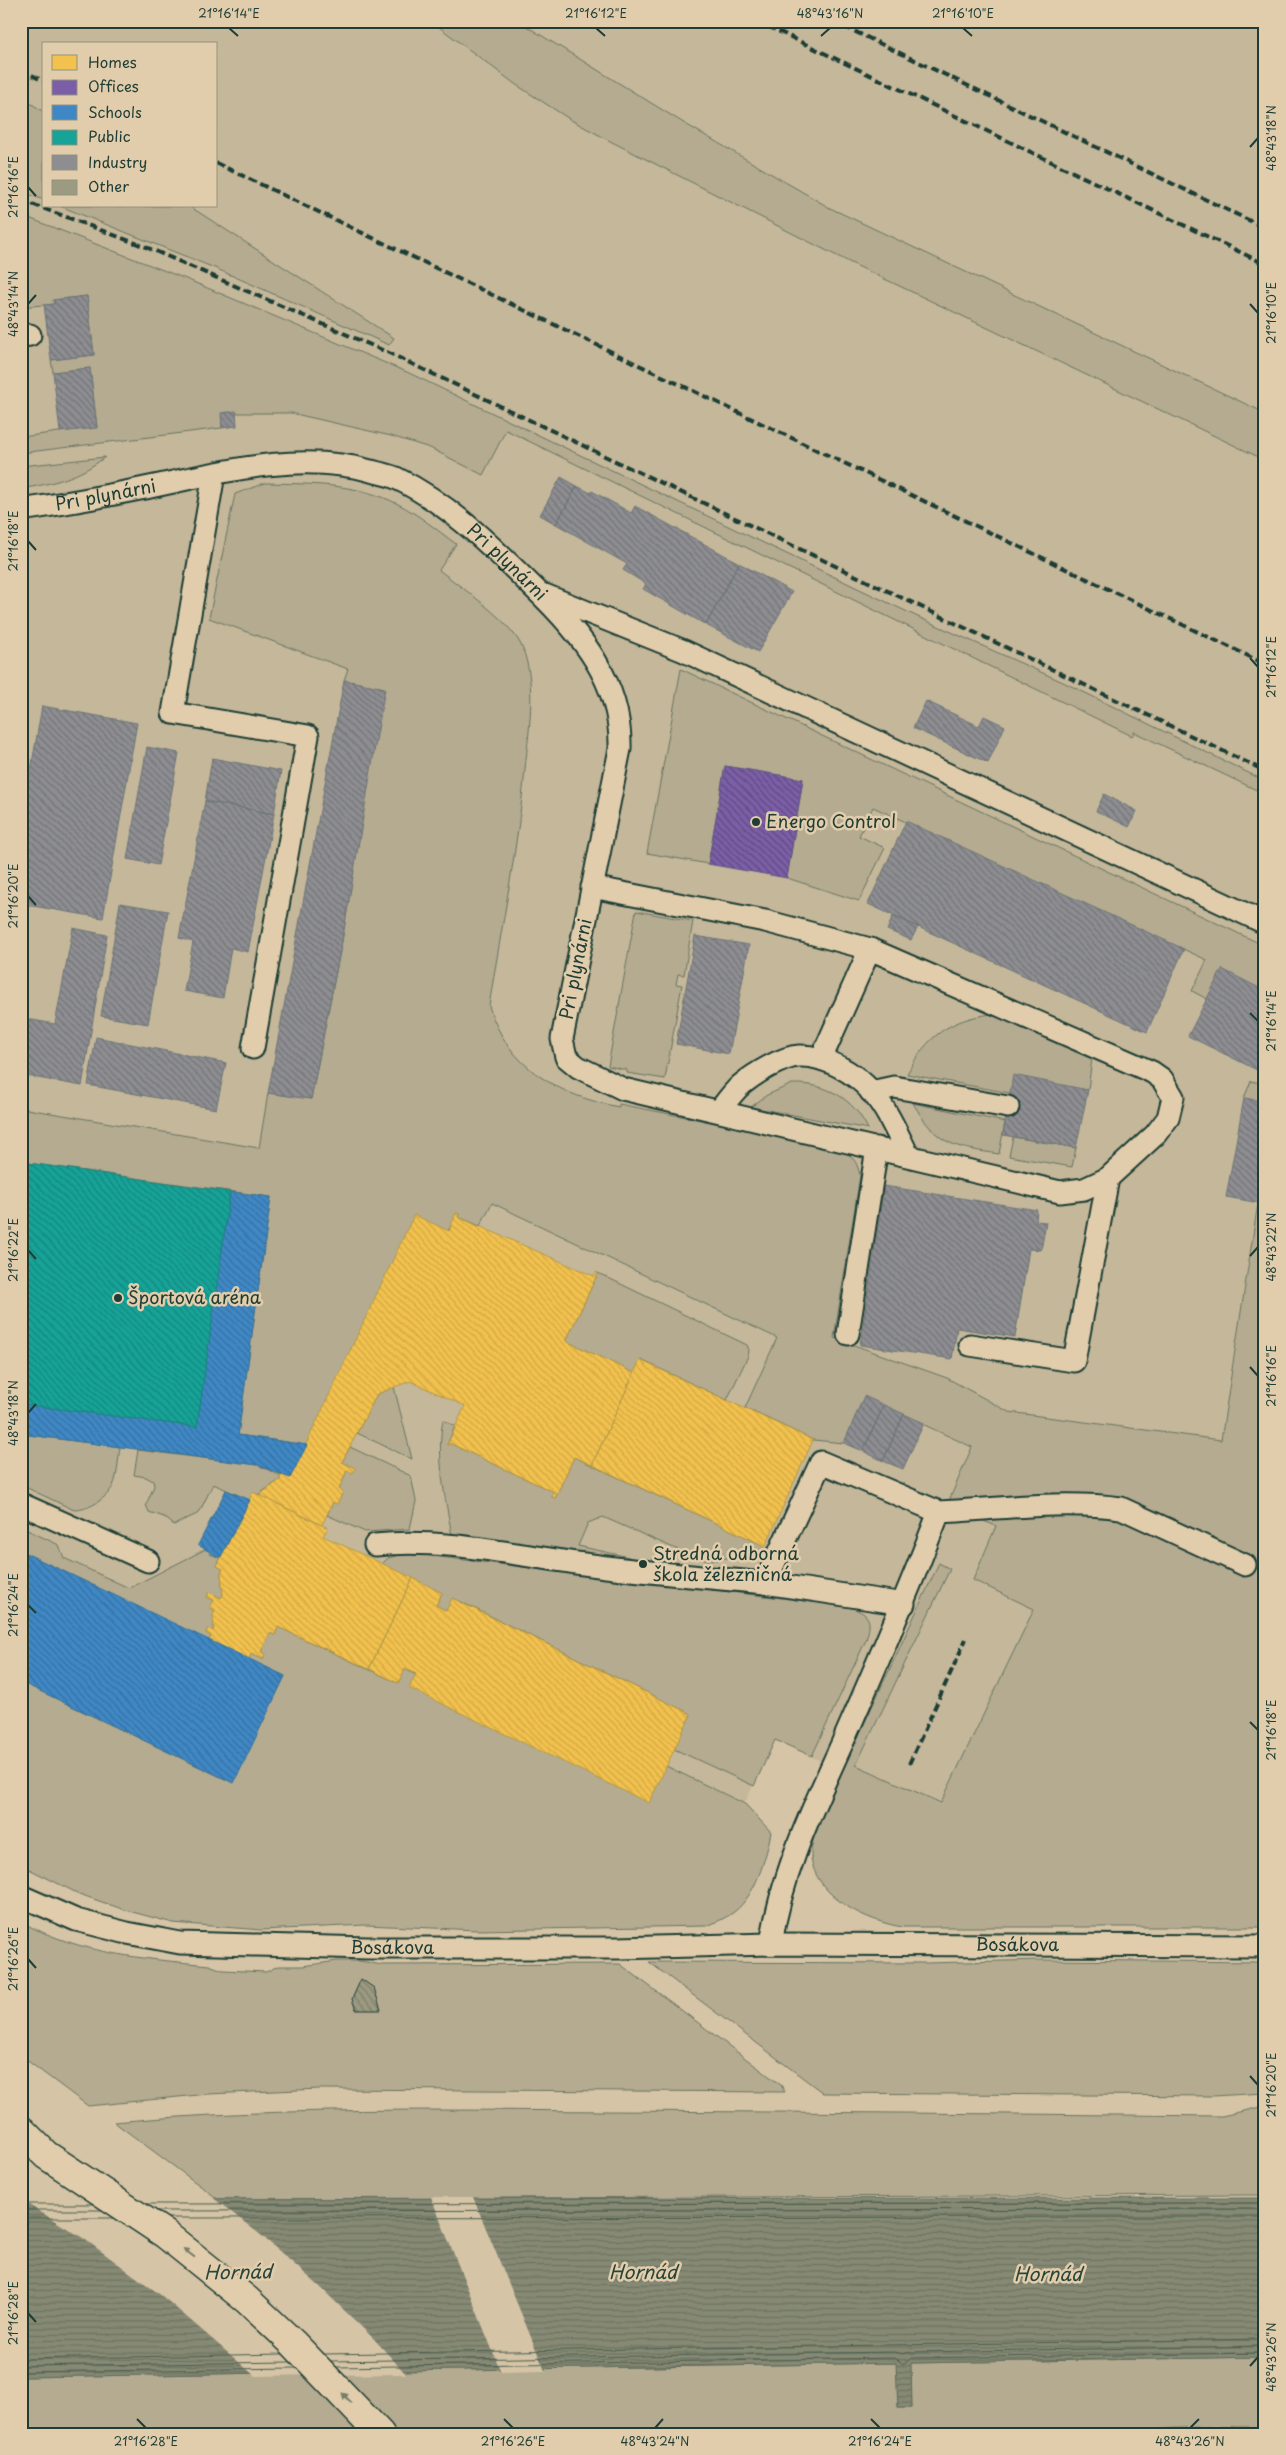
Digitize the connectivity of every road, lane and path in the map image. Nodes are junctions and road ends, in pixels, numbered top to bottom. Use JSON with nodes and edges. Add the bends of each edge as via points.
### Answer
{"nodes":[{"id":1,"x":214,"y":474,"type":"junction"},
{"id":2,"x":21,"y":510,"type":"edge"},
{"id":3,"x":540,"y":593,"type":"junction"},
{"id":4,"x":592,"y":887,"type":"junction"},
{"id":5,"x":1265,"y":923,"type":"edge"},
{"id":6,"x":870,"y":949,"type":"junction"},
{"id":7,"x":253,"y":1048,"type":"dead end"},
{"id":8,"x":821,"y":1059,"type":"junction"},
{"id":9,"x":871,"y":1092,"type":"junction"},
{"id":10,"x":1008,"y":1107,"type":"dead end"},
{"id":11,"x":719,"y":1110,"type":"junction"},
{"id":12,"x":877,"y":1148,"type":"junction"},
{"id":13,"x":908,"y":1155,"type":"junction"},
{"id":14,"x":1108,"y":1178,"type":"junction"},
{"id":15,"x":848,"y":1334,"type":"dead end"},
{"id":16,"x":970,"y":1345,"type":"dead end"},
{"id":17,"x":21,"y":1504,"type":"edge"},
{"id":18,"x":939,"y":1512,"type":"junction"},
{"id":19,"x":375,"y":1545,"type":"dead end"},
{"id":20,"x":148,"y":1562,"type":"dead end"},
{"id":21,"x":1245,"y":1565,"type":"dead end"},
{"id":22,"x":765,"y":1583,"type":"junction"},
{"id":23,"x":904,"y":1604,"type":"junction"},
{"id":24,"x":21,"y":1896,"type":"edge"},
{"id":25,"x":770,"y":1944,"type":"junction"},
{"id":26,"x":1265,"y":1946,"type":"edge"},
{"id":27,"x":21,"y":2130,"type":"edge"},
{"id":28,"x":34,"y":2150,"type":"edge"},
{"id":29,"x":380,"y":2434,"type":"edge"}],
"edges":[{"from":1,"to":2,"type":"lane","name":"Pri plynárni"},
{"from":1,"to":3,"type":"lane","name":"Pri plynárni","via":[[280,464],[327,463],[395,478],[435,501],[478,533]]},
{"from":1,"to":7,"type":"lane","via":[[173,713],[308,736]]},
{"from":3,"to":4,"type":"lane","name":"Pri plynárni","via":[[597,661],[606,676],[621,728],[620,748]]},
{"from":3,"to":5,"type":"lane","via":[[684,651]]},
{"from":4,"to":6,"type":"lane","via":[[765,921]]},
{"from":4,"to":11,"type":"lane","name":"Pri plynárni","via":[[562,1039],[566,1057],[578,1067],[623,1089]]},
{"from":6,"to":8,"type":"lane"},
{"from":6,"to":14,"type":"lane","via":[[1162,1079],[1173,1097],[1168,1118],[1155,1135]]},
{"from":8,"to":9,"type":"lane","via":[[847,1071]]},
{"from":8,"to":11,"type":"lane","via":[[798,1056],[768,1067],[740,1085]]},
{"from":9,"to":10,"type":"lane","via":[[894,1087]]},
{"from":9,"to":13,"type":"lane","via":[[891,1120]]},
{"from":11,"to":12,"type":"lane"},
{"from":12,"to":13,"type":"lane"},
{"from":12,"to":15,"type":"lane"},
{"from":13,"to":14,"type":"lane","via":[[1060,1192],[1084,1189]]},
{"from":14,"to":16,"type":"lane","via":[[1074,1360]]},
{"from":17,"to":20,"type":"lane"},
{"from":18,"to":21,"type":"lane","via":[[1046,1506],[1121,1508]]},
{"from":18,"to":22,"type":"lane","via":[[821,1462]]},
{"from":18,"to":23,"type":"lane"},
{"from":19,"to":22,"type":"lane","via":[[441,1544],[628,1570]]},
{"from":22,"to":23,"type":"lane"},
{"from":23,"to":25,"type":"lane","via":[[798,1845],[784,1883]]},
{"from":24,"to":25,"type":"lane","name":"Bosákova","via":[[76,1920],[180,1943],[368,1948]]},
{"from":25,"to":26,"type":"lane","name":"Bosákova"},
{"from":27,"to":28,"type":"highway"},
{"from":29,"to":28,"type":"highway","one_way":true,"via":[[293,2343],[240,2295],[165,2234]]}]}
